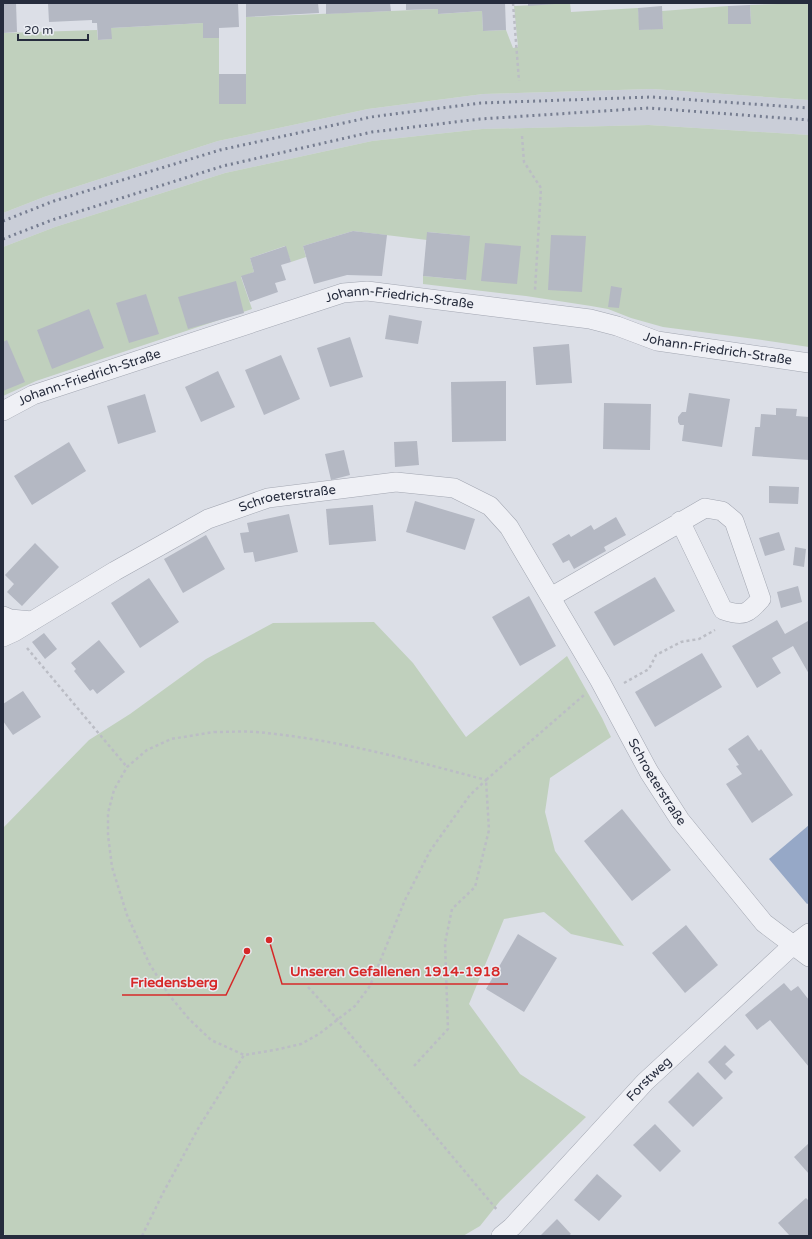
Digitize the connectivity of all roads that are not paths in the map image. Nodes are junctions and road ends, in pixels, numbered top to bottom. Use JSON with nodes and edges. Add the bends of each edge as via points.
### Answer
{"nodes":[{"id":1,"x":809,"y":363,"type":"edge"},
{"id":2,"x":3,"y":410,"type":"edge"},
{"id":3,"x":680,"y":521,"type":"junction"},
{"id":4,"x":551,"y":597,"type":"junction"},
{"id":5,"x":3,"y":616,"type":"edge"},
{"id":6,"x":32,"y":621,"type":"junction"},
{"id":7,"x":9,"y":634,"type":"edge"},
{"id":8,"x":809,"y":933,"type":"edge"},
{"id":9,"x":793,"y":945,"type":"junction"},
{"id":10,"x":809,"y":957,"type":"edge"},
{"id":11,"x":501,"y":1236,"type":"edge"}],
"edges":[{"from":1,"to":2,"type":"street","name":"Johann-Friedrich-Straße","via":[[657,341],[590,319],[367,291],[343,293],[33,395]]},
{"from":3,"to":3,"type":"street","via":[[705,508],[722,511],[734,521],[761,599],[749,612],[736,614],[723,610]]},
{"from":3,"to":4,"type":"street"},
{"from":4,"to":6,"type":"street","name":"Schroeterstraße","via":[[509,527],[490,506],[454,488],[396,482],[268,498],[208,519]]},
{"from":4,"to":9,"type":"street","name":"Schroeterstraße","via":[[649,772],[680,820],[764,923]]},
{"from":5,"to":6,"type":"street"},
{"from":6,"to":7,"type":"street","name":"Schroeterstraße"},
{"from":8,"to":9,"type":"street","name":"Forstweg"},
{"from":9,"to":10,"type":"street","name":"Schroeterstraße"},
{"from":9,"to":11,"type":"street","name":"Forstweg","via":[[645,1082]]}]}
